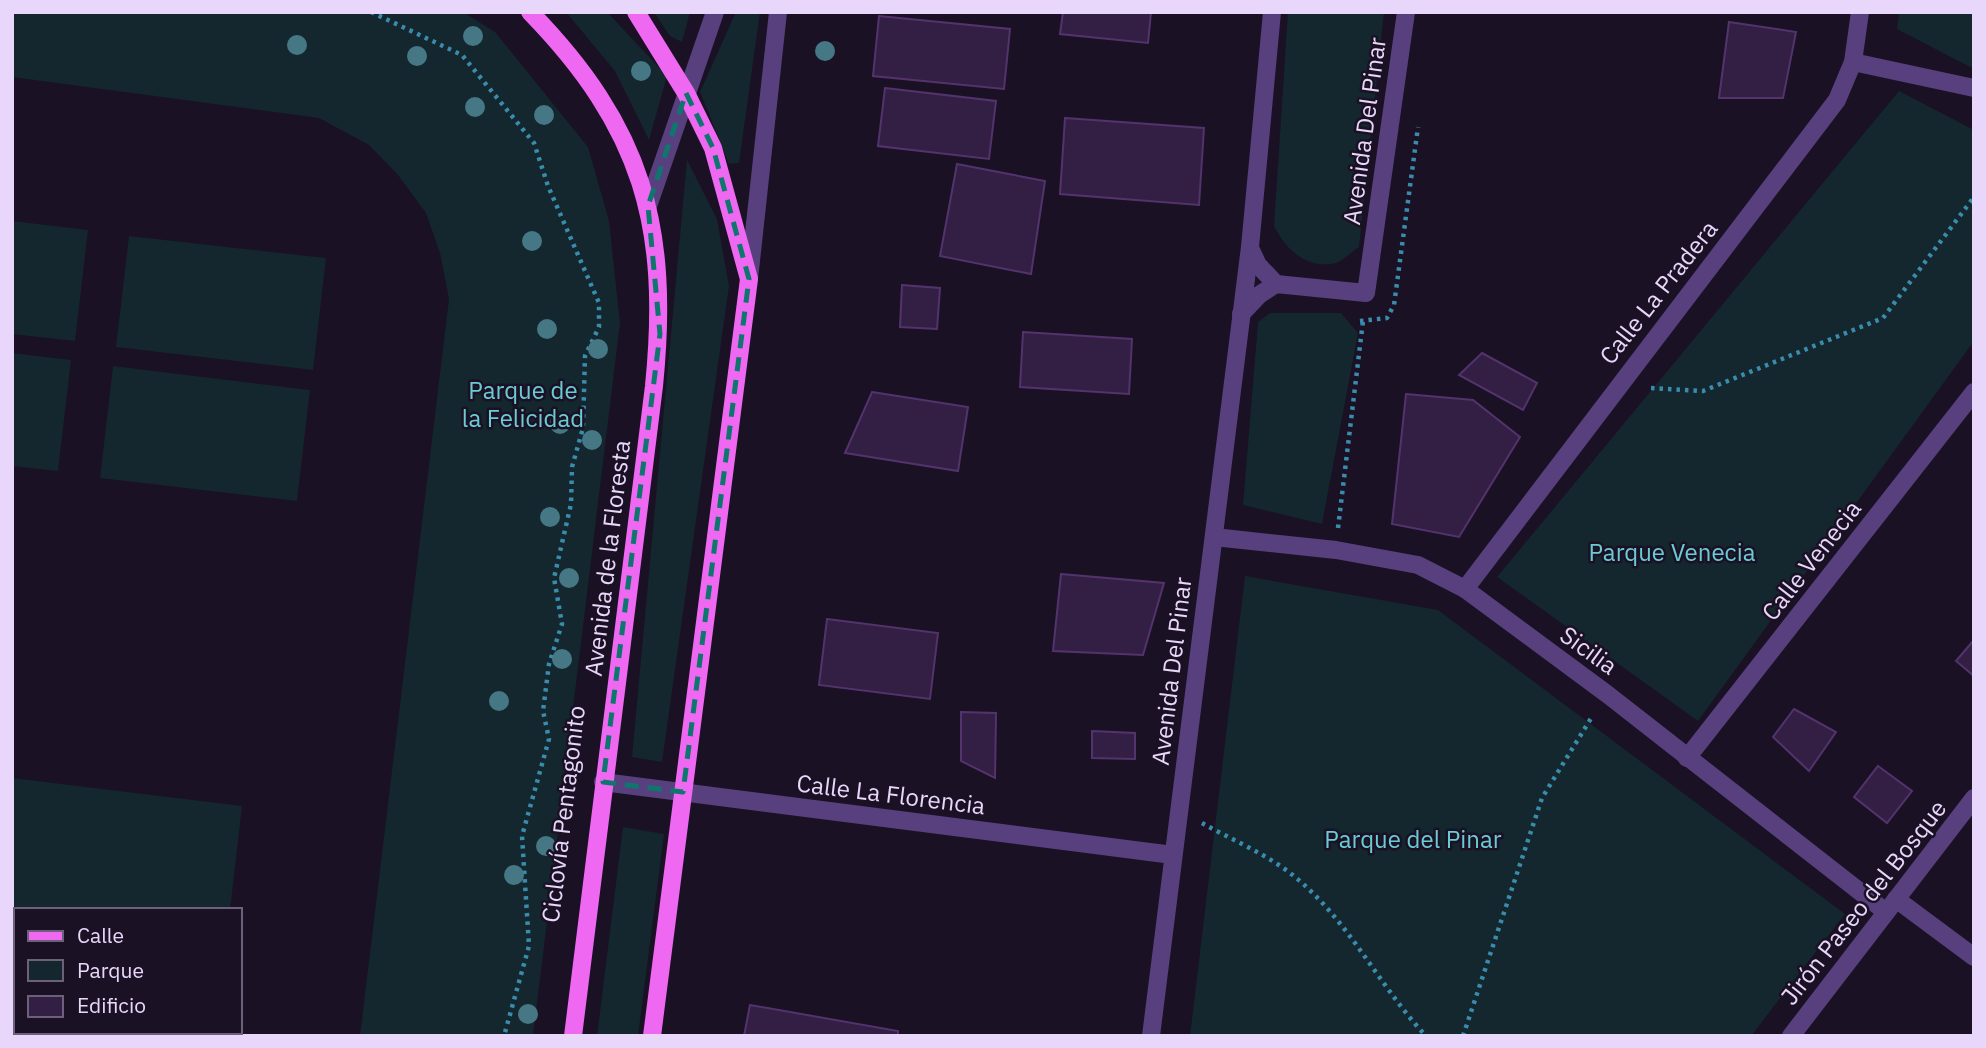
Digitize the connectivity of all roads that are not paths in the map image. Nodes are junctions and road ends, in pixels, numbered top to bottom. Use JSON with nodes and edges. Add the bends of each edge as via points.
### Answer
{"nodes":[{"id":1,"x":530,"y":12,"type":"edge"},
{"id":2,"x":636,"y":12,"type":"edge"},
{"id":3,"x":715,"y":12,"type":"edge"},
{"id":4,"x":778,"y":12,"type":"edge"},
{"id":5,"x":1272,"y":12,"type":"edge"},
{"id":6,"x":1406,"y":12,"type":"edge"},
{"id":7,"x":1860,"y":12,"type":"edge"},
{"id":8,"x":1853,"y":62,"type":"junction"},
{"id":9,"x":1974,"y":88,"type":"edge"},
{"id":10,"x":686,"y":93,"type":"junction"},
{"id":11,"x":648,"y":206,"type":"junction"},
{"id":12,"x":1250,"y":247,"type":"junction"},
{"id":13,"x":749,"y":279,"type":"junction"},
{"id":14,"x":1276,"y":284,"type":"junction"},
{"id":15,"x":1241,"y":314,"type":"junction"},
{"id":16,"x":1974,"y":392,"type":"edge"},
{"id":17,"x":1213,"y":537,"type":"junction"},
{"id":18,"x":1465,"y":589,"type":"junction"},
{"id":19,"x":1687,"y":758,"type":"junction"},
{"id":20,"x":603,"y":782,"type":"junction"},
{"id":21,"x":683,"y":792,"type":"junction"},
{"id":22,"x":1974,"y":798,"type":"edge"},
{"id":23,"x":1173,"y":855,"type":"junction"},
{"id":24,"x":1891,"y":905,"type":"junction"},
{"id":25,"x":1974,"y":957,"type":"edge"},
{"id":26,"x":573,"y":1036,"type":"edge"},
{"id":27,"x":652,"y":1036,"type":"edge"},
{"id":28,"x":1152,"y":1036,"type":"edge"},
{"id":29,"x":1790,"y":1036,"type":"edge"}],
"edges":[{"from":1,"to":11,"type":"main road","via":[[590,78],[632,155]]},
{"from":2,"to":10,"type":"main road"},
{"from":3,"to":10,"type":"street","name":"Avenida de la Floresta"},
{"from":4,"to":13,"type":"street"},
{"from":5,"to":12,"type":"street","name":"Avenida Del Pinar"},
{"from":6,"to":14,"type":"street","name":"Avenida Del Pinar","via":[[1366,293]]},
{"from":7,"to":8,"type":"street","name":"Calle La Pradera"},
{"from":8,"to":9,"type":"street"},
{"from":8,"to":18,"type":"street","name":"Calle La Pradera","via":[[1838,100]]},
{"from":10,"to":11,"type":"street","name":"Avenida de la Floresta"},
{"from":10,"to":13,"type":"main road","via":[[713,148]]},
{"from":11,"to":20,"type":"main road","name":"Avenida de la Floresta","via":[[660,289],[660,334]]},
{"from":12,"to":14,"type":"street","via":[[1258,265]]},
{"from":12,"to":15,"type":"street","name":"Avenida Del Pinar"},
{"from":13,"to":21,"type":"main road"},
{"from":14,"to":15,"type":"street"},
{"from":15,"to":17,"type":"street","name":"Avenida Del Pinar"},
{"from":16,"to":19,"type":"street","name":"Calle Venecia"},
{"from":17,"to":18,"type":"street","name":"Sicilia","via":[[1336,550],[1418,565]]},
{"from":17,"to":23,"type":"street","name":"Avenida Del Pinar"},
{"from":18,"to":19,"type":"street","name":"Sicilia"},
{"from":19,"to":24,"type":"street","name":"Sicilia"},
{"from":20,"to":21,"type":"street","name":"Calle La Florencia"},
{"from":20,"to":26,"type":"main road","name":"Avenida de la Floresta"},
{"from":21,"to":23,"type":"street","name":"Calle La Florencia"},
{"from":21,"to":27,"type":"main road"},
{"from":22,"to":24,"type":"street","name":"Jirón Paseo del Bosque"},
{"from":23,"to":28,"type":"street","name":"Avenida Del Pinar"},
{"from":24,"to":25,"type":"street","name":"Sicilia"},
{"from":24,"to":29,"type":"street","name":"Jirón Paseo del Bosque"}]}
